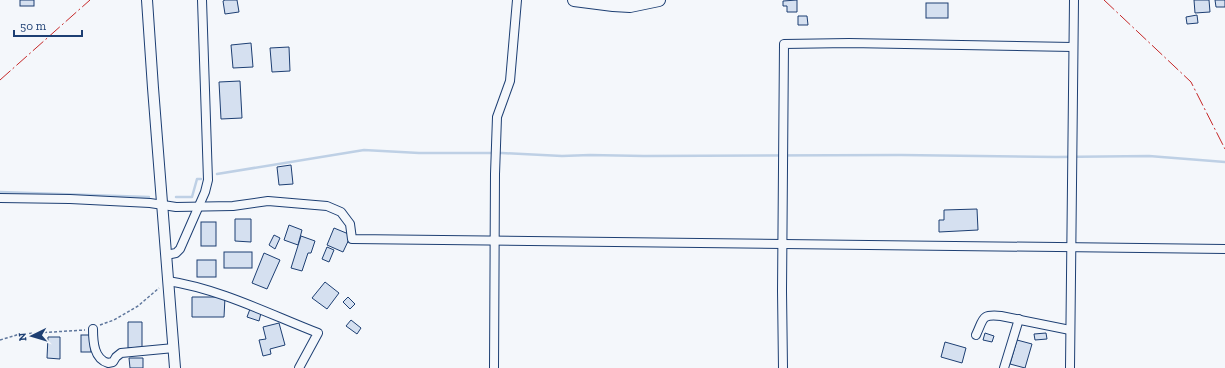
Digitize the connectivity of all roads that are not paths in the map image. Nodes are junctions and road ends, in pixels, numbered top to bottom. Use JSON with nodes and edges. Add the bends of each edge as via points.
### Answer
{"nodes":[{"id":1,"x":147,"y":0,"type":"edge"},
{"id":2,"x":202,"y":0,"type":"edge"},
{"id":3,"x":517,"y":0,"type":"edge"},
{"id":4,"x":574,"y":0,"type":"edge"},
{"id":5,"x":659,"y":0,"type":"edge"},
{"id":6,"x":1074,"y":0,"type":"edge"},
{"id":7,"x":1073,"y":47,"type":"junction"},
{"id":8,"x":0,"y":198,"type":"edge"},
{"id":9,"x":162,"y":205,"type":"junction"},
{"id":10,"x":198,"y":207,"type":"junction"},
{"id":11,"x":495,"y":241,"type":"junction"},
{"id":12,"x":782,"y":244,"type":"junction"},
{"id":13,"x":1070,"y":248,"type":"junction"},
{"id":14,"x":1225,"y":249,"type":"edge"},
{"id":15,"x":166,"y":255,"type":"junction"},
{"id":16,"x":168,"y":284,"type":"junction"},
{"id":17,"x":1019,"y":319,"type":"junction"},
{"id":18,"x":93,"y":329,"type":"road end"},
{"id":19,"x":1070,"y":330,"type":"junction"},
{"id":20,"x":976,"y":335,"type":"dead end"},
{"id":21,"x":174,"y":348,"type":"junction"},
{"id":22,"x":175,"y":368,"type":"edge"},
{"id":23,"x":299,"y":368,"type":"edge"},
{"id":24,"x":494,"y":368,"type":"edge"},
{"id":25,"x":783,"y":368,"type":"edge"},
{"id":26,"x":1004,"y":368,"type":"edge"},
{"id":27,"x":1070,"y":368,"type":"edge"}],
"edges":[{"from":1,"to":9,"type":"street"},
{"from":2,"to":10,"type":"street","via":[[208,180]]},
{"from":3,"to":11,"type":"street","via":[[510,81],[497,117]]},
{"from":4,"to":5,"type":"main road","via":[[630,6]]},
{"from":6,"to":7,"type":"street"},
{"from":7,"to":12,"type":"street","via":[[784,44]]},
{"from":7,"to":13,"type":"street"},
{"from":8,"to":9,"type":"street","via":[[70,199]]},
{"from":9,"to":10,"type":"street"},
{"from":9,"to":15,"type":"street"},
{"from":10,"to":11,"type":"street","via":[[268,201],[326,206],[341,212],[350,224],[352,239]]},
{"from":10,"to":15,"type":"street","via":[[180,249],[176,253]]},
{"from":11,"to":12,"type":"street"},
{"from":11,"to":24,"type":"street"},
{"from":12,"to":13,"type":"street"},
{"from":12,"to":25,"type":"street"},
{"from":13,"to":14,"type":"street"},
{"from":13,"to":19,"type":"street"},
{"from":15,"to":16,"type":"street"},
{"from":16,"to":21,"type":"street"},
{"from":16,"to":23,"type":"street","via":[[181,283],[217,293],[318,333]]},
{"from":17,"to":19,"type":"street"},
{"from":17,"to":20,"type":"street","via":[[987,315]]},
{"from":17,"to":26,"type":"street"},
{"from":18,"to":21,"type":"street","via":[[95,349],[101,360],[108,364],[121,353]]},
{"from":19,"to":27,"type":"street"},
{"from":21,"to":22,"type":"street"}]}
